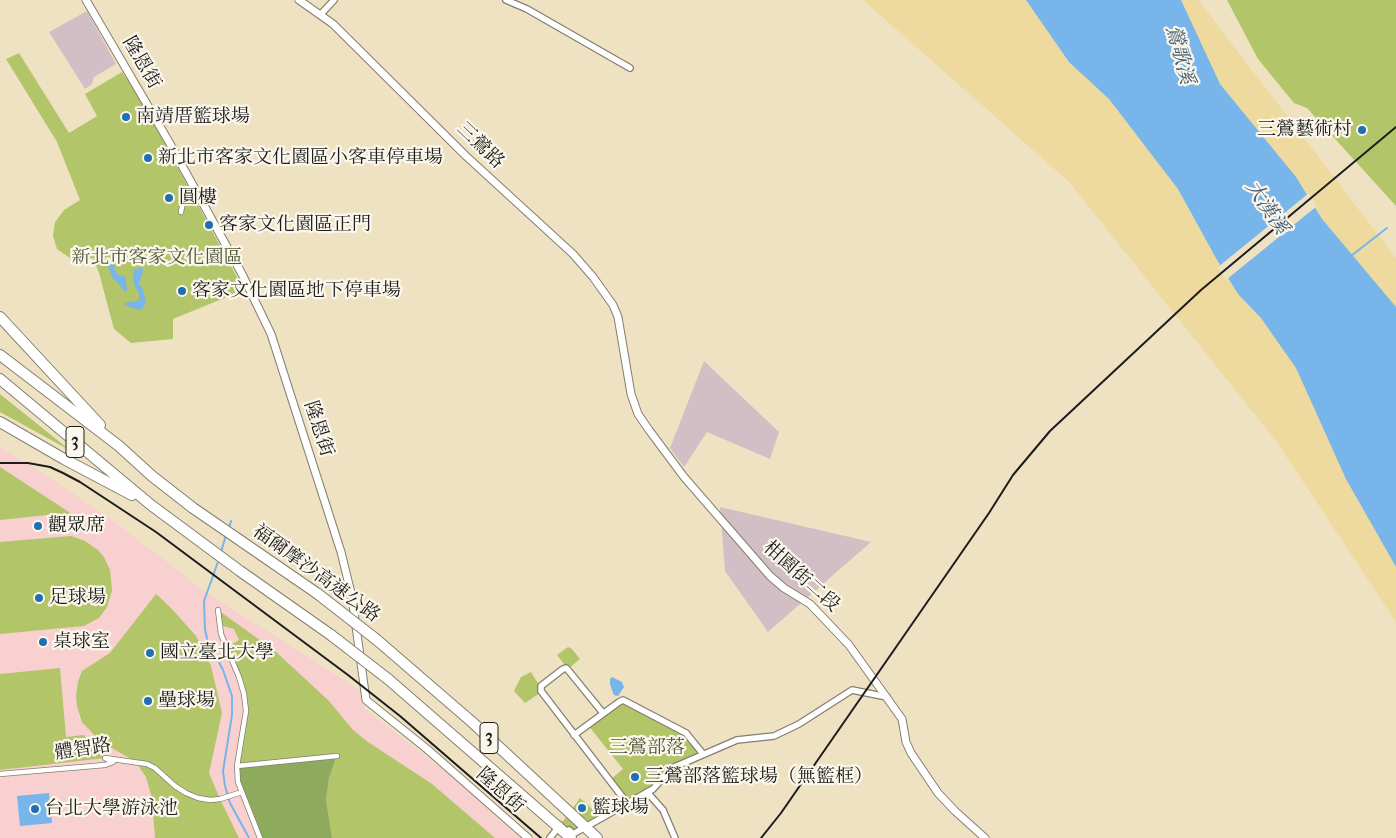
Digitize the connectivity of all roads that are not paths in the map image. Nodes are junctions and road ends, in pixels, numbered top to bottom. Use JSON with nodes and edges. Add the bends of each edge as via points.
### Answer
{"nodes":[{"id":1,"x":86,"y":0,"type":"edge"},
{"id":2,"x":299,"y":0,"type":"edge"},
{"id":3,"x":334,"y":0,"type":"edge"},
{"id":4,"x":506,"y":0,"type":"edge"},
{"id":5,"x":320,"y":15,"type":"junction"},
{"id":6,"x":630,"y":68,"type":"dead end"},
{"id":7,"x":198,"y":195,"type":"junction"},
{"id":8,"x":181,"y":212,"type":"dead end"},
{"id":9,"x":0,"y":317,"type":"edge"},
{"id":10,"x":621,"y":328,"type":"joint"},
{"id":11,"x":0,"y":355,"type":"edge"},
{"id":12,"x":0,"y":379,"type":"edge"},
{"id":13,"x":0,"y":422,"type":"edge"},
{"id":14,"x":119,"y":446,"type":"junction"},
{"id":15,"x":151,"y":505,"type":"junction"},
{"id":16,"x":218,"y":610,"type":"dead end"},
{"id":17,"x":887,"y":698,"type":"junction"},
{"id":18,"x":603,"y":713,"type":"junction"},
{"id":19,"x":574,"y":735,"type":"junction"},
{"id":20,"x":703,"y":754,"type":"junction"},
{"id":21,"x":337,"y":756,"type":"dead end"},
{"id":22,"x":236,"y":766,"type":"junction"},
{"id":23,"x":0,"y":774,"type":"edge"},
{"id":24,"x":242,"y":792,"type":"junction"},
{"id":25,"x":647,"y":792,"type":"junction"},
{"id":26,"x":626,"y":803,"type":"junction"},
{"id":27,"x":586,"y":826,"type":"junction"},
{"id":28,"x":559,"y":827,"type":"junction"},
{"id":29,"x":260,"y":838,"type":"edge"},
{"id":30,"x":528,"y":838,"type":"edge"},
{"id":31,"x":550,"y":838,"type":"edge"},
{"id":32,"x":571,"y":838,"type":"edge"},
{"id":33,"x":598,"y":838,"type":"edge"},
{"id":34,"x":676,"y":838,"type":"edge"},
{"id":35,"x":984,"y":838,"type":"edge"}],
"edges":[{"from":1,"to":7,"type":"street","name":"隆恩街"},
{"from":2,"to":5,"type":"street","name":"三鶯路"},
{"from":3,"to":5,"type":"street"},
{"from":4,"to":6,"type":"street"},
{"from":5,"to":10,"type":"street","name":"三鶯路","via":[[572,254],[613,305]]},
{"from":7,"to":8,"type":"street","via":[[183,202]]},
{"from":7,"to":30,"type":"street","name":"隆恩街","via":[[243,276],[270,334],[341,552],[352,596],[366,700],[428,749]]},
{"from":9,"to":14,"type":"highway"},
{"from":10,"to":17,"type":"street","name":"柑園街二段","via":[[631,394],[638,414],[649,430],[684,477],[770,576],[810,604],[849,645]]},
{"from":11,"to":14,"type":"highway","name":"福爾摩沙高速公路","number":"3"},
{"from":12,"to":15,"type":"highway","number":"3"},
{"from":13,"to":15,"type":"highway"},
{"from":14,"to":27,"type":"highway","name":"福爾摩沙高速公路","number":"3","bridge":true,"via":[[193,508],[318,594],[377,640]]},
{"from":15,"to":28,"type":"highway","number":"3","bridge":true,"via":[[388,679]]},
{"from":16,"to":22,"type":"street","via":[[221,634],[239,677],[246,711]]},
{"from":17,"to":20,"type":"street","via":[[852,690],[774,736],[736,740]]},
{"from":17,"to":35,"type":"street","name":"柑園街二段","via":[[902,719],[911,753],[938,793]]},
{"from":18,"to":19,"type":"street"},
{"from":18,"to":19,"type":"street","via":[[568,670],[563,669],[548,680],[541,690]]},
{"from":18,"to":20,"type":"street","via":[[623,700],[686,733]]},
{"from":19,"to":26,"type":"street"},
{"from":20,"to":25,"type":"street","via":[[672,768]]},
{"from":21,"to":22,"type":"street"},
{"from":22,"to":24,"type":"street"},
{"from":23,"to":24,"type":"street","name":"體智路","via":[[113,762],[105,758],[147,764],[175,786],[198,798],[220,799]]},
{"from":24,"to":29,"type":"street"},
{"from":25,"to":26,"type":"street"},
{"from":25,"to":34,"type":"street","via":[[663,810]]},
{"from":26,"to":27,"type":"street"},
{"from":27,"to":28,"type":"street","via":[[573,834],[561,824]]},
{"from":27,"to":33,"type":"highway","name":"福爾摩沙高速公路","number":"3"},
{"from":28,"to":31,"type":"street"},
{"from":28,"to":32,"type":"highway","number":"3"}]}
